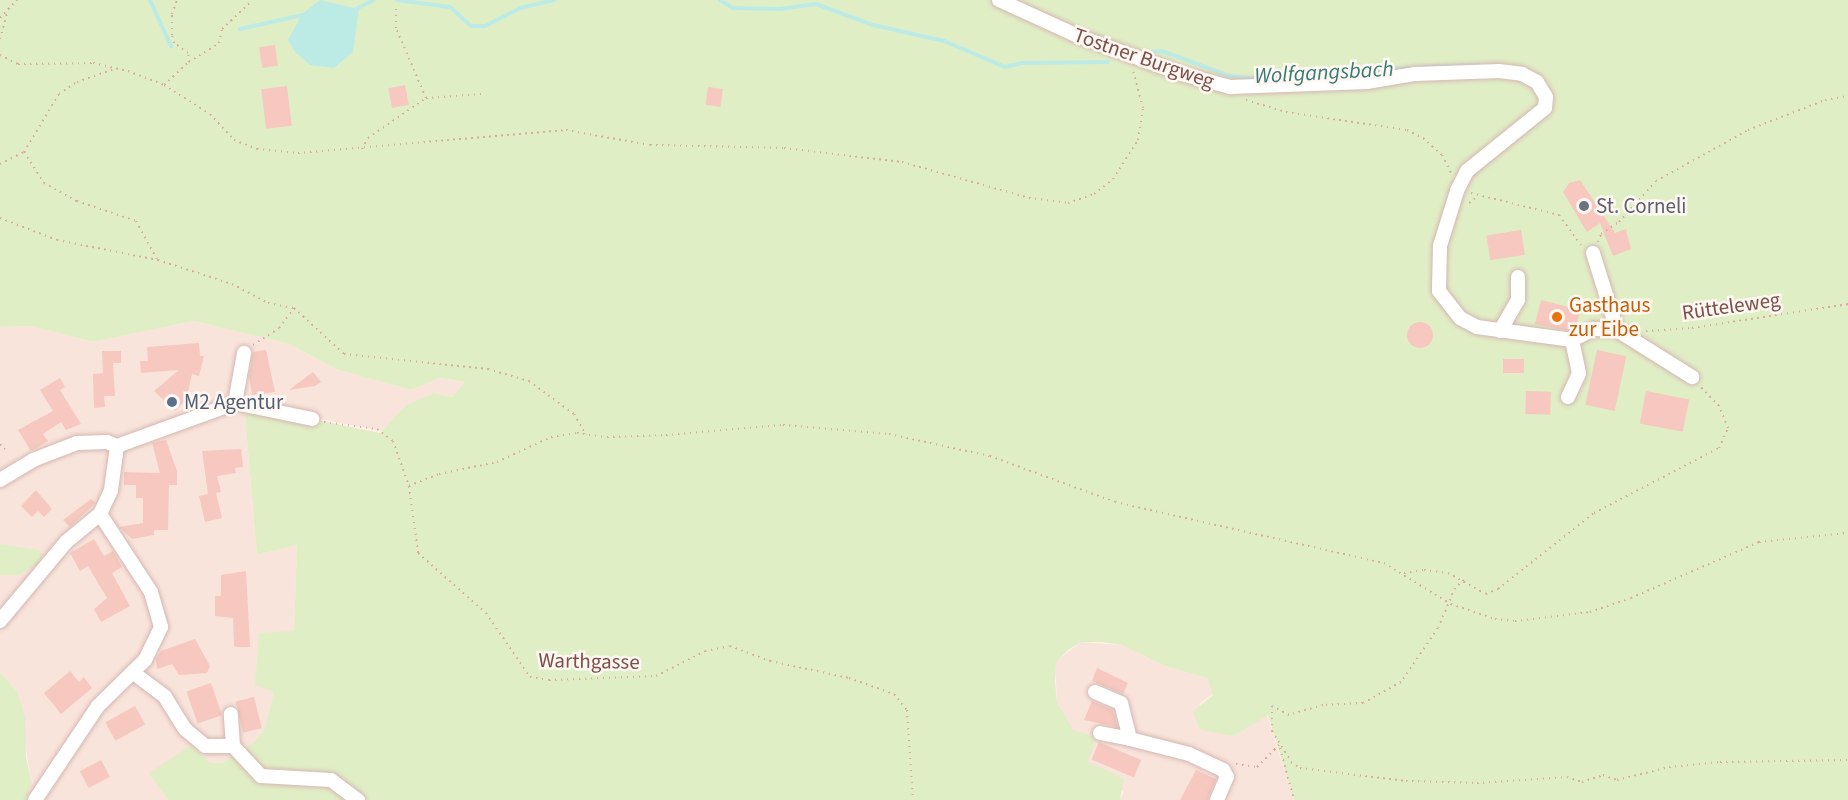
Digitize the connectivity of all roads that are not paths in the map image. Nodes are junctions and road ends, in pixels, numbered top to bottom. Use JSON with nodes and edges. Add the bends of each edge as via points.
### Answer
{"nodes":[{"id":1,"x":999,"y":0,"type":"edge"},
{"id":2,"x":1593,"y":253,"type":"road end"},
{"id":3,"x":1518,"y":277,"type":"dead end"},
{"id":4,"x":1617,"y":330,"type":"junction"},
{"id":5,"x":1500,"y":331,"type":"junction"},
{"id":6,"x":1572,"y":340,"type":"junction"},
{"id":7,"x":244,"y":353,"type":"dead end"},
{"id":8,"x":1692,"y":377,"type":"road end"},
{"id":9,"x":1568,"y":398,"type":"dead end"},
{"id":10,"x":235,"y":403,"type":"junction"},
{"id":11,"x":312,"y":419,"type":"road end"},
{"id":12,"x":117,"y":446,"type":"junction"},
{"id":13,"x":0,"y":480,"type":"edge"},
{"id":14,"x":100,"y":513,"type":"junction"},
{"id":15,"x":0,"y":621,"type":"edge"},
{"id":16,"x":135,"y":674,"type":"junction"},
{"id":17,"x":1095,"y":692,"type":"dead end"},
{"id":18,"x":231,"y":714,"type":"dead end"},
{"id":19,"x":1100,"y":733,"type":"dead end"},
{"id":20,"x":1130,"y":739,"type":"junction"},
{"id":21,"x":232,"y":746,"type":"junction"},
{"id":22,"x":35,"y":800,"type":"edge"},
{"id":23,"x":358,"y":800,"type":"edge"},
{"id":24,"x":1217,"y":800,"type":"edge"}],
"edges":[{"from":1,"to":5,"type":"street","name":"Tostner Burgweg","via":[[1182,74],[1230,87],[1367,82],[1415,74],[1499,70],[1522,74],[1537,82],[1546,97],[1545,108],[1467,171],[1440,246],[1439,291],[1460,318],[1477,327]]},
{"from":2,"to":4,"type":"street"},
{"from":3,"to":5,"type":"street","via":[[1518,300]]},
{"from":4,"to":6,"type":"street","via":[[1594,328]]},
{"from":4,"to":8,"type":"street"},
{"from":5,"to":6,"type":"street","name":"Tostner Burgweg"},
{"from":6,"to":9,"type":"street","via":[[1579,373]]},
{"from":7,"to":10,"type":"street"},
{"from":10,"to":11,"type":"street"},
{"from":10,"to":12,"type":"street"},
{"from":12,"to":13,"type":"street","via":[[107,442],[77,443],[33,460]]},
{"from":12,"to":14,"type":"street","via":[[111,490]]},
{"from":14,"to":15,"type":"street","via":[[66,542]]},
{"from":14,"to":16,"type":"street","via":[[132,558],[160,617],[153,644]]},
{"from":16,"to":21,"type":"street","via":[[165,696],[199,742],[215,748]]},
{"from":16,"to":22,"type":"street","via":[[98,706]]},
{"from":17,"to":20,"type":"street","via":[[1121,703]]},
{"from":18,"to":21,"type":"street"},
{"from":19,"to":20,"type":"street"},
{"from":20,"to":24,"type":"street","via":[[1189,754],[1223,770],[1230,776]]},
{"from":21,"to":23,"type":"street","via":[[261,776],[331,780]]}]}
